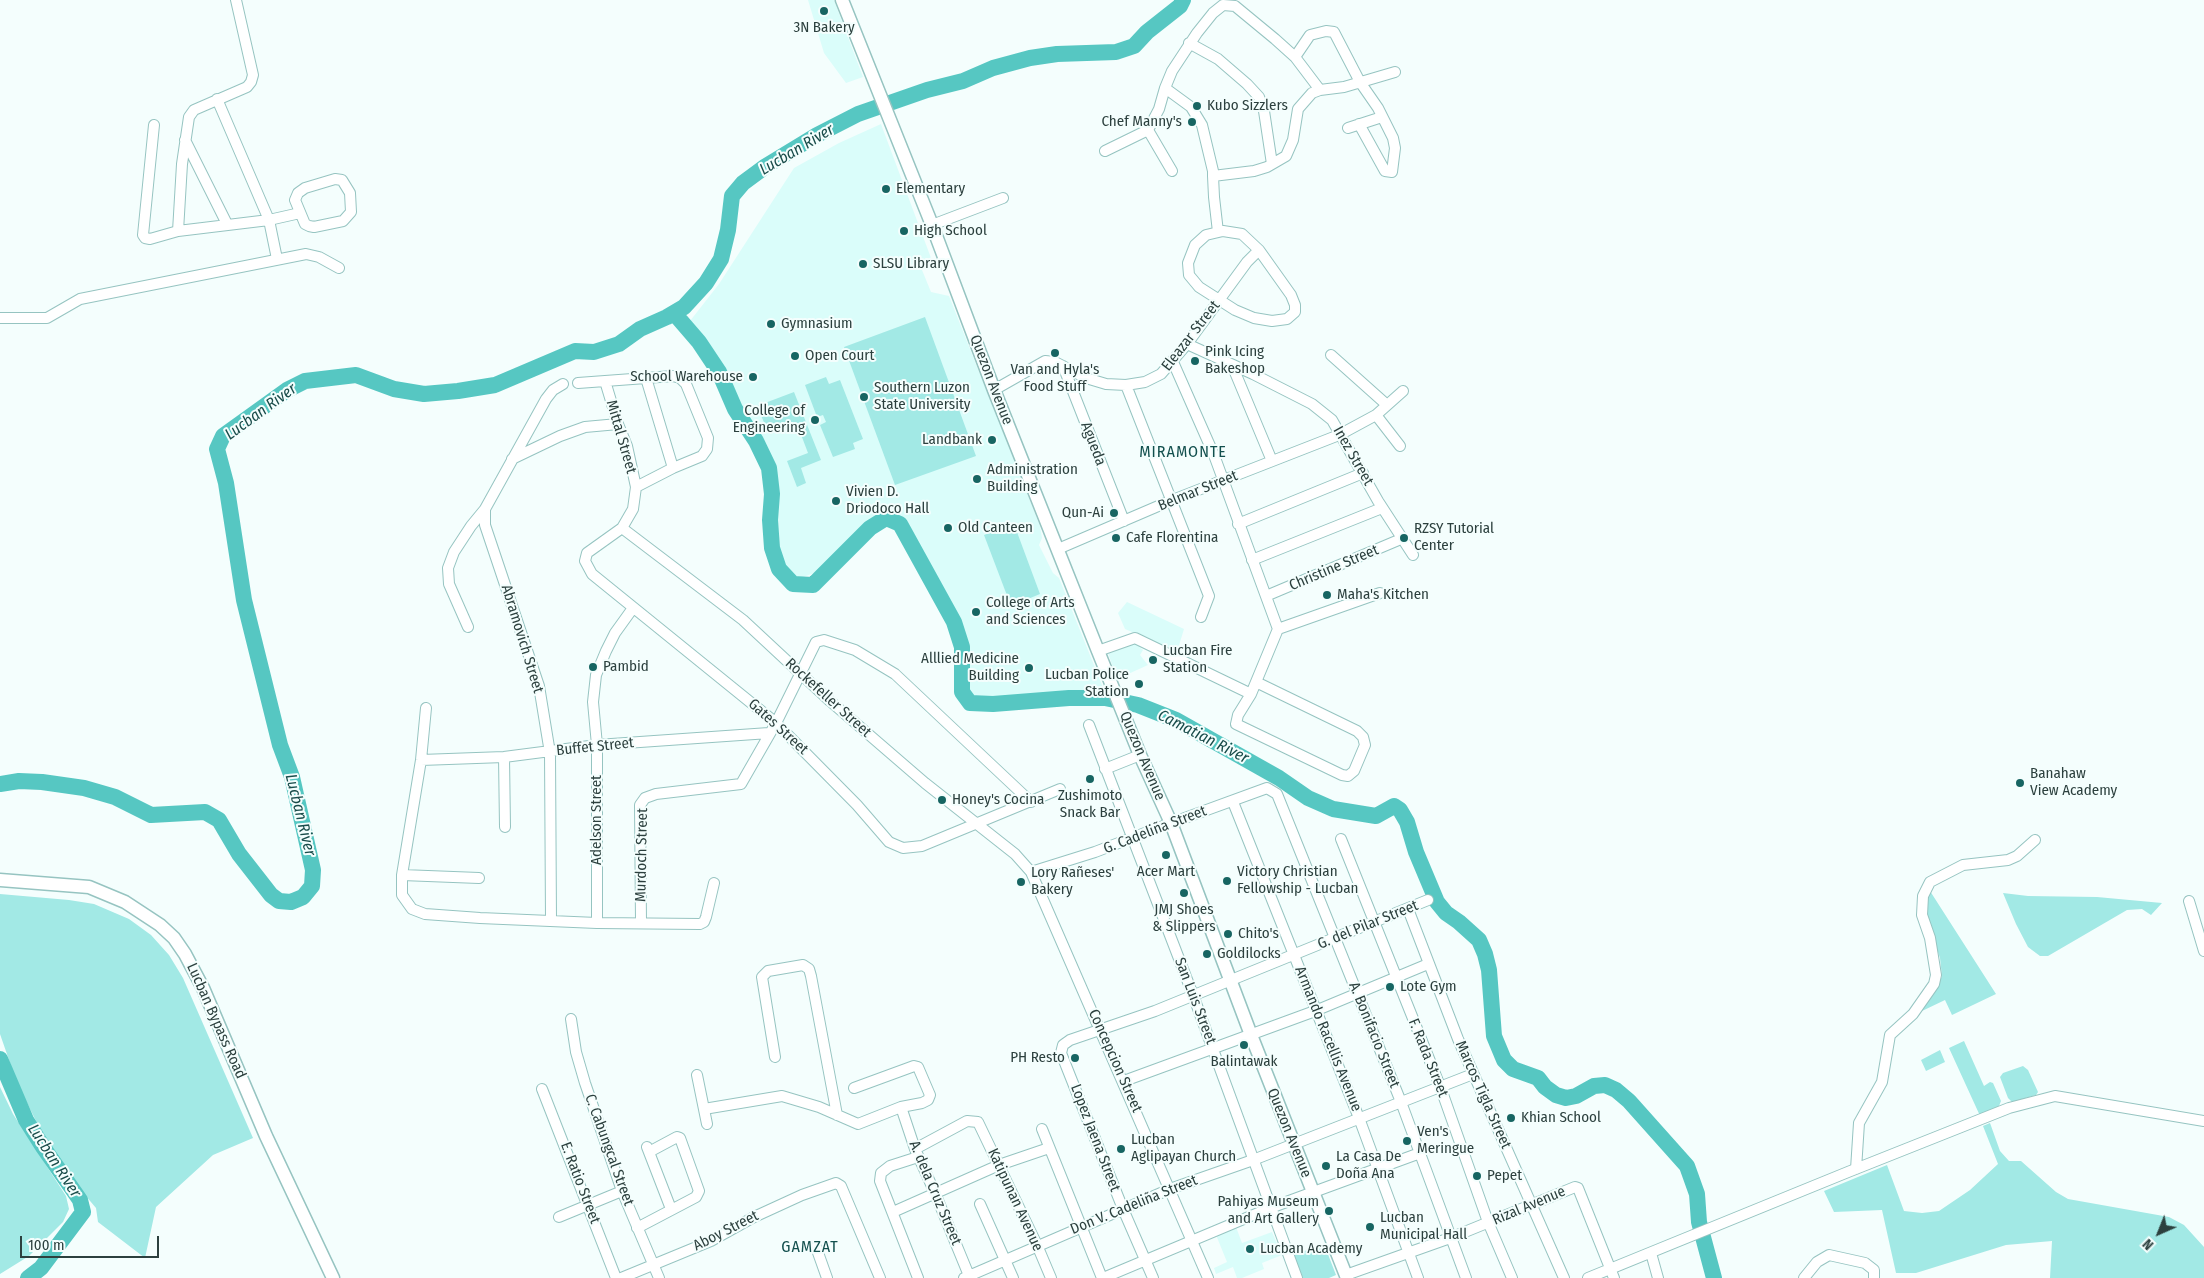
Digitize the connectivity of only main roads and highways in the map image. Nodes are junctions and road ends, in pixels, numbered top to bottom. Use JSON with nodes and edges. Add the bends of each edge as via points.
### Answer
{"nodes":[{"id":1,"x":842,"y":0,"type":"edge"},
{"id":2,"x":2,"y":880,"type":"edge"},
{"id":3,"x":1344,"y":1277,"type":"edge"},
{"id":4,"x":333,"y":1278,"type":"edge"}],
"edges":[{"from":1,"to":3,"type":"main road","name":"Quezon Avenue","via":[[1113,689],[1171,823]]},
{"from":2,"to":4,"type":"main road","name":"Lucban Bypass Road","via":[[89,887],[125,902],[174,938],[203,988],[266,1136]]}]}
